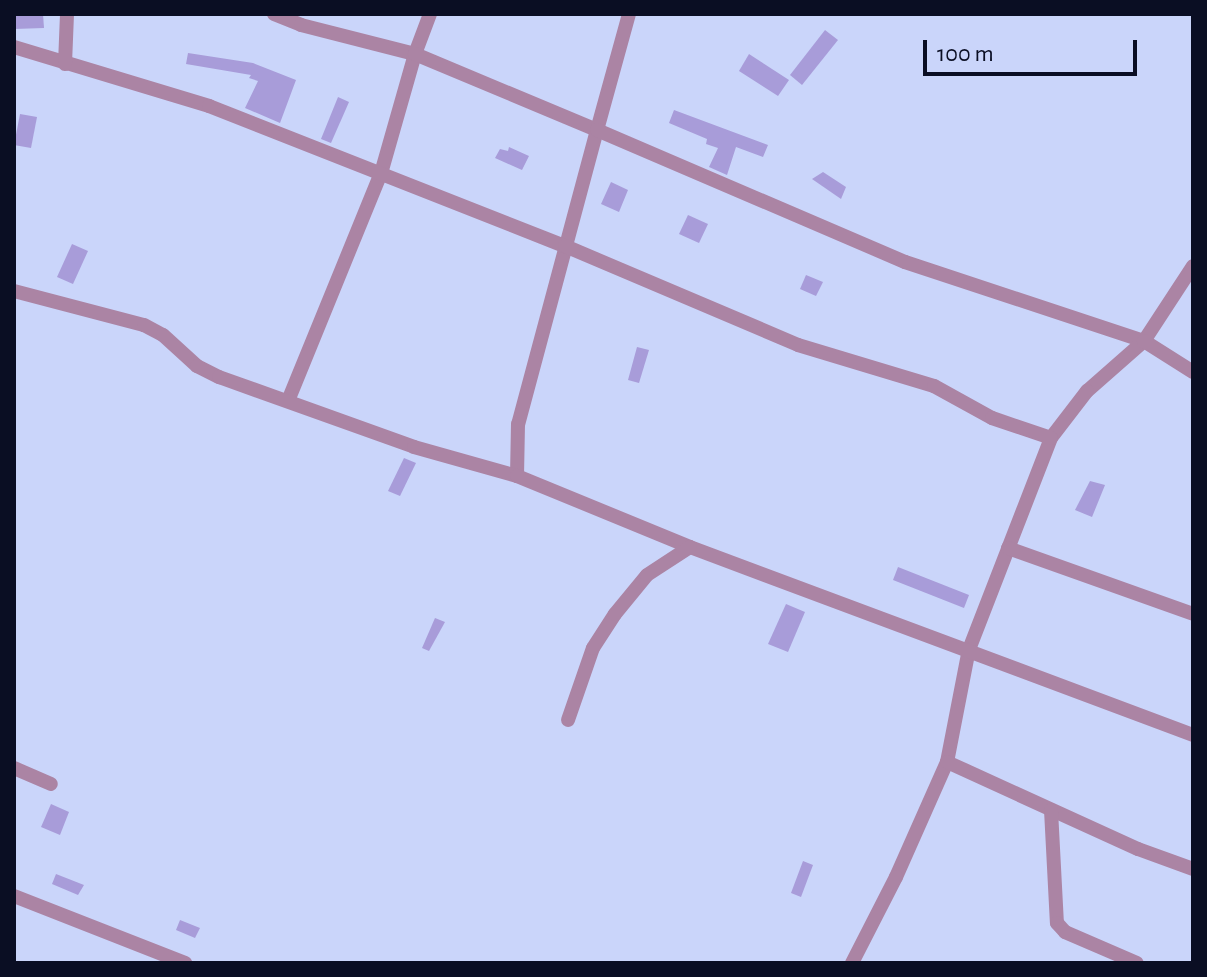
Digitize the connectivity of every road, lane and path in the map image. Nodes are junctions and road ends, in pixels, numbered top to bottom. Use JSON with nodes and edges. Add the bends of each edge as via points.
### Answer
{"nodes":[{"id":1,"x":67,"y":14,"type":"edge"},
{"id":2,"x":274,"y":14,"type":"edge"},
{"id":3,"x":430,"y":14,"type":"edge"},
{"id":4,"x":629,"y":14,"type":"edge"},
{"id":5,"x":14,"y":47,"type":"edge"},
{"id":6,"x":415,"y":54,"type":"junction"},
{"id":7,"x":65,"y":64,"type":"junction"},
{"id":8,"x":597,"y":130,"type":"junction"},
{"id":9,"x":381,"y":173,"type":"junction"},
{"id":10,"x":565,"y":246,"type":"junction"},
{"id":11,"x":1193,"y":266,"type":"edge"},
{"id":12,"x":14,"y":291,"type":"edge"},
{"id":13,"x":1144,"y":341,"type":"junction"},
{"id":14,"x":1193,"y":372,"type":"edge"},
{"id":15,"x":288,"y":401,"type":"junction"},
{"id":16,"x":1051,"y":438,"type":"junction"},
{"id":17,"x":517,"y":476,"type":"junction"},
{"id":18,"x":690,"y":547,"type":"junction"},
{"id":19,"x":1008,"y":548,"type":"junction"},
{"id":20,"x":1193,"y":614,"type":"edge"},
{"id":21,"x":969,"y":649,"type":"junction"},
{"id":22,"x":568,"y":720,"type":"dead end"},
{"id":23,"x":1193,"y":735,"type":"edge"},
{"id":24,"x":947,"y":762,"type":"junction"},
{"id":25,"x":14,"y":768,"type":"edge"},
{"id":26,"x":51,"y":784,"type":"dead end"},
{"id":27,"x":1051,"y":810,"type":"junction"},
{"id":28,"x":1193,"y":869,"type":"edge"},
{"id":29,"x":14,"y":896,"type":"edge"},
{"id":30,"x":185,"y":963,"type":"edge"},
{"id":31,"x":852,"y":963,"type":"edge"},
{"id":32,"x":1137,"y":963,"type":"edge"}],
"edges":[{"from":1,"to":7,"type":"street"},
{"from":2,"to":6,"type":"street"},
{"from":3,"to":6,"type":"street"},
{"from":4,"to":8,"type":"street"},
{"from":5,"to":7,"type":"street"},
{"from":6,"to":8,"type":"street"},
{"from":6,"to":9,"type":"street"},
{"from":7,"to":9,"type":"street","via":[[209,106]]},
{"from":8,"to":10,"type":"street"},
{"from":8,"to":13,"type":"street","via":[[905,262]]},
{"from":9,"to":10,"type":"street"},
{"from":9,"to":15,"type":"street"},
{"from":10,"to":16,"type":"street","via":[[798,345],[934,386],[992,418]]},
{"from":10,"to":17,"type":"street","via":[[518,424]]},
{"from":11,"to":13,"type":"street"},
{"from":12,"to":15,"type":"street","via":[[144,325],[197,366]]},
{"from":13,"to":14,"type":"street"},
{"from":13,"to":16,"type":"street","via":[[1087,391]]},
{"from":15,"to":17,"type":"street","via":[[414,447]]},
{"from":16,"to":19,"type":"street"},
{"from":17,"to":18,"type":"street"},
{"from":18,"to":21,"type":"street"},
{"from":18,"to":22,"type":"street","via":[[647,575],[615,614],[593,648]]},
{"from":19,"to":20,"type":"street"},
{"from":19,"to":21,"type":"street"},
{"from":21,"to":23,"type":"street"},
{"from":21,"to":24,"type":"street"},
{"from":24,"to":27,"type":"street"},
{"from":24,"to":31,"type":"street"},
{"from":25,"to":26,"type":"street"},
{"from":27,"to":28,"type":"street"},
{"from":27,"to":32,"type":"street","via":[[1057,923],[1065,932]]},
{"from":29,"to":30,"type":"street"}]}
